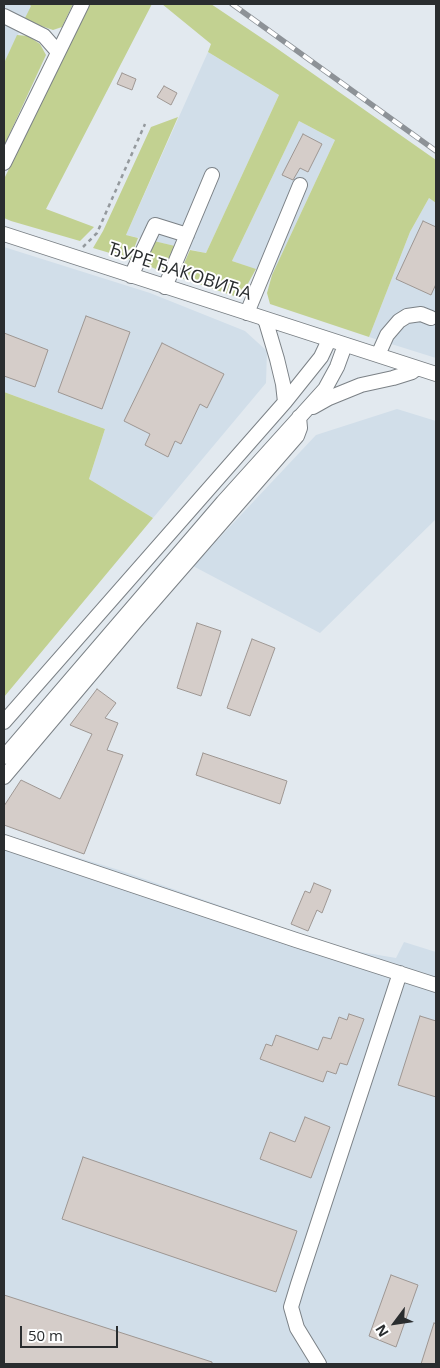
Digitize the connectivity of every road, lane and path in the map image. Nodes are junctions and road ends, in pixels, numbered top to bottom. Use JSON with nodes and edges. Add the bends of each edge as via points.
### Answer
{"nodes":[{"id":1,"x":82,"y":4,"type":"edge"},
{"id":2,"x":4,"y":16,"type":"edge"},
{"id":3,"x":58,"y":52,"type":"junction"},
{"id":4,"x":145,"y":124,"type":"dead end"},
{"id":5,"x":4,"y":163,"type":"edge"},
{"id":6,"x":212,"y":174,"type":"dead end"},
{"id":7,"x":300,"y":185,"type":"dead end"},
{"id":8,"x":4,"y":234,"type":"edge"},
{"id":9,"x":187,"y":235,"type":"junction"},
{"id":10,"x":73,"y":257,"type":"junction"},
{"id":11,"x":131,"y":276,"type":"junction"},
{"id":12,"x":165,"y":287,"type":"junction"},
{"id":13,"x":247,"y":313,"type":"junction"},
{"id":14,"x":263,"y":318,"type":"junction"},
{"id":15,"x":431,"y":318,"type":"dead end"},
{"id":16,"x":329,"y":340,"type":"junction"},
{"id":17,"x":345,"y":345,"type":"junction"},
{"id":18,"x":378,"y":355,"type":"junction"},
{"id":19,"x":417,"y":368,"type":"junction"},
{"id":20,"x":436,"y":374,"type":"edge"},
{"id":21,"x":285,"y":402,"type":"junction"},
{"id":22,"x":300,"y":416,"type":"junction"},
{"id":23,"x":4,"y":722,"type":"edge"},
{"id":24,"x":4,"y":757,"type":"edge"},
{"id":25,"x":4,"y":777,"type":"edge"},
{"id":26,"x":4,"y":842,"type":"edge"},
{"id":27,"x":400,"y":973,"type":"junction"},
{"id":28,"x":436,"y":985,"type":"edge"},
{"id":29,"x":319,"y":1364,"type":"edge"}],
"edges":[{"from":1,"to":3,"type":"street"},
{"from":2,"to":3,"type":"street","via":[[44,36]]},
{"from":3,"to":5,"type":"street"},
{"from":4,"to":10,"type":"path","via":[[97,233]]},
{"from":6,"to":9,"type":"street"},
{"from":7,"to":13,"type":"street"},
{"from":8,"to":10,"type":"street","name":"ЂУРЕ ЂАКОВИЋА"},
{"from":9,"to":11,"type":"street","via":[[155,225]]},
{"from":9,"to":12,"type":"street"},
{"from":10,"to":11,"type":"street","name":"ЂУРЕ ЂАКОВИЋА"},
{"from":11,"to":12,"type":"street","name":"ЂУРЕ ЂАКОВИЋА"},
{"from":12,"to":13,"type":"street","name":"ЂУРЕ ЂАКОВИЋА"},
{"from":13,"to":14,"type":"street","name":"ЂУРЕ ЂАКОВИЋА"},
{"from":14,"to":16,"type":"street","name":"ЂУРЕ ЂАКОВИЋА"},
{"from":14,"to":21,"type":"street","via":[[277,359]]},
{"from":15,"to":18,"type":"street","via":[[421,314],[399,321],[387,335]]},
{"from":16,"to":17,"type":"street","name":"ЂУРЕ ЂАКОВИЋА"},
{"from":16,"to":21,"type":"street","via":[[321,357]]},
{"from":17,"to":18,"type":"street","name":"ЂУРЕ ЂАКОВИЋА"},
{"from":17,"to":22,"type":"street","via":[[325,389]]},
{"from":18,"to":19,"type":"street","name":"ЂУРЕ ЂАКОВИЋА"},
{"from":19,"to":20,"type":"street","name":"ЂУРЕ ЂАКОВИЋА"},
{"from":19,"to":22,"type":"street","via":[[329,398]]},
{"from":21,"to":23,"type":"street"},
{"from":22,"to":24,"type":"street"},
{"from":22,"to":25,"type":"street","via":[[297,436]]},
{"from":26,"to":27,"type":"street"},
{"from":27,"to":28,"type":"street"},
{"from":27,"to":29,"type":"street","via":[[291,1308],[297,1328]]}]}
